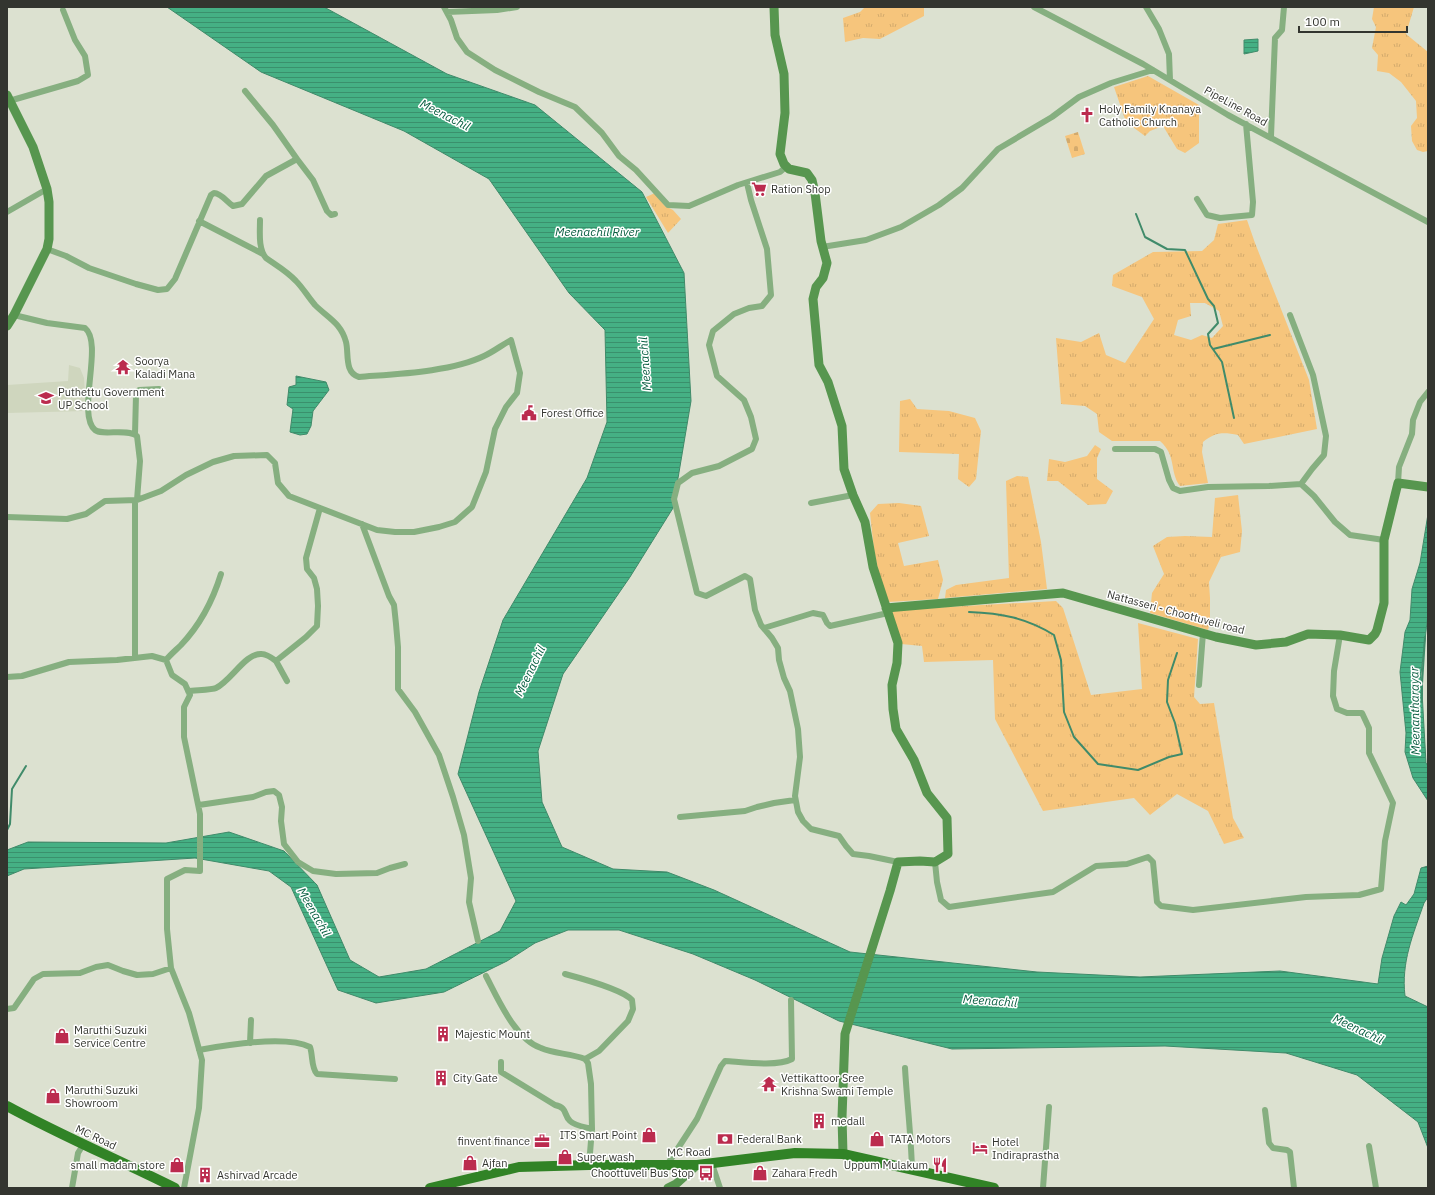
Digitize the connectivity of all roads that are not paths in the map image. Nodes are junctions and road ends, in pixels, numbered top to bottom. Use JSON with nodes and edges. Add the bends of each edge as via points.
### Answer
{"nodes":[{"id":1,"x":518,"y":7,"type":"edge"},
{"id":2,"x":774,"y":7,"type":"edge"},
{"id":3,"x":1034,"y":7,"type":"edge"},
{"id":4,"x":1146,"y":7,"type":"edge"},
{"id":5,"x":1284,"y":7,"type":"edge"},
{"id":6,"x":63,"y":10,"type":"dead end"},
{"id":7,"x":445,"y":10,"type":"edge"},
{"id":8,"x":1153,"y":70,"type":"junction"},
{"id":9,"x":1170,"y":80,"type":"junction"},
{"id":10,"x":245,"y":91,"type":"dead end"},
{"id":11,"x":8,"y":98,"type":"edge"},
{"id":12,"x":1246,"y":124,"type":"junction"},
{"id":13,"x":1270,"y":136,"type":"junction"},
{"id":14,"x":297,"y":159,"type":"junction"},
{"id":15,"x":787,"y":166,"type":"junction"},
{"id":16,"x":747,"y":183,"type":"junction"},
{"id":17,"x":47,"y":189,"type":"junction"},
{"id":18,"x":1197,"y":199,"type":"dead end"},
{"id":19,"x":7,"y":212,"type":"edge"},
{"id":20,"x":335,"y":214,"type":"dead end"},
{"id":21,"x":260,"y":220,"type":"dead end"},
{"id":22,"x":199,"y":221,"type":"junction"},
{"id":23,"x":1428,"y":222,"type":"edge"},
{"id":24,"x":822,"y":246,"type":"junction"},
{"id":25,"x":46,"y":249,"type":"junction"},
{"id":26,"x":263,"y":254,"type":"junction"},
{"id":27,"x":14,"y":315,"type":"junction"},
{"id":28,"x":1290,"y":315,"type":"dead end"},
{"id":29,"x":7,"y":326,"type":"edge"},
{"id":30,"x":159,"y":388,"type":"dead end"},
{"id":31,"x":1428,"y":392,"type":"edge"},
{"id":32,"x":135,"y":434,"type":"junction"},
{"id":33,"x":1115,"y":449,"type":"dead end"},
{"id":34,"x":1398,"y":482,"type":"junction"},
{"id":35,"x":1302,"y":484,"type":"junction"},
{"id":36,"x":1426,"y":487,"type":"edge"},
{"id":37,"x":853,"y":495,"type":"junction"},
{"id":38,"x":136,"y":500,"type":"junction"},
{"id":39,"x":811,"y":503,"type":"dead end"},
{"id":40,"x":320,"y":508,"type":"junction"},
{"id":41,"x":7,"y":517,"type":"edge"},
{"id":42,"x":362,"y":524,"type":"junction"},
{"id":43,"x":1384,"y":540,"type":"junction"},
{"id":44,"x":221,"y":574,"type":"dead end"},
{"id":45,"x":887,"y":610,"type":"junction"},
{"id":46,"x":764,"y":628,"type":"junction"},
{"id":47,"x":1203,"y":633,"type":"junction"},
{"id":48,"x":1340,"y":634,"type":"junction"},
{"id":49,"x":135,"y":657,"type":"junction"},
{"id":50,"x":166,"y":660,"type":"junction"},
{"id":51,"x":276,"y":661,"type":"junction"},
{"id":52,"x":7,"y":677,"type":"edge"},
{"id":53,"x":287,"y":681,"type":"dead end"},
{"id":54,"x":1200,"y":685,"type":"dead end"},
{"id":55,"x":188,"y":691,"type":"junction"},
{"id":56,"x":795,"y":800,"type":"junction"},
{"id":57,"x":198,"y":805,"type":"junction"},
{"id":58,"x":680,"y":817,"type":"dead end"},
{"id":59,"x":898,"y":862,"type":"junction"},
{"id":60,"x":935,"y":862,"type":"junction"},
{"id":61,"x":405,"y":864,"type":"dead end"},
{"id":62,"x":478,"y":941,"type":"dead end"},
{"id":63,"x":171,"y":968,"type":"junction"},
{"id":64,"x":565,"y":974,"type":"dead end"},
{"id":65,"x":486,"y":976,"type":"dead end"},
{"id":66,"x":791,"y":1000,"type":"dead end"},
{"id":67,"x":7,"y":1009,"type":"edge"},
{"id":68,"x":250,"y":1020,"type":"dead end"},
{"id":69,"x":250,"y":1043,"type":"junction"},
{"id":70,"x":199,"y":1050,"type":"junction"},
{"id":71,"x":585,"y":1059,"type":"junction"},
{"id":72,"x":501,"y":1062,"type":"dead end"},
{"id":73,"x":905,"y":1068,"type":"dead end"},
{"id":74,"x":395,"y":1078,"type":"dead end"},
{"id":75,"x":7,"y":1106,"type":"edge"},
{"id":76,"x":1049,"y":1107,"type":"dead end"},
{"id":77,"x":1265,"y":1110,"type":"dead end"},
{"id":78,"x":592,"y":1129,"type":"junction"},
{"id":79,"x":83,"y":1145,"type":"junction"},
{"id":80,"x":1369,"y":1146,"type":"dead end"},
{"id":81,"x":843,"y":1154,"type":"junction"},
{"id":82,"x":667,"y":1164,"type":"junction"},
{"id":83,"x":712,"y":1164,"type":"junction"},
{"id":84,"x":589,"y":1165,"type":"junction"},
{"id":85,"x":697,"y":1165,"type":"junction"},
{"id":86,"x":912,"y":1169,"type":"junction"},
{"id":87,"x":988,"y":1187,"type":"edge"},
{"id":88,"x":72,"y":1188,"type":"edge"},
{"id":89,"x":175,"y":1188,"type":"edge"},
{"id":90,"x":184,"y":1188,"type":"edge"},
{"id":91,"x":430,"y":1188,"type":"edge"},
{"id":92,"x":668,"y":1188,"type":"edge"},
{"id":93,"x":720,"y":1188,"type":"edge"},
{"id":94,"x":1043,"y":1188,"type":"edge"},
{"id":95,"x":1294,"y":1188,"type":"edge"},
{"id":96,"x":1376,"y":1188,"type":"edge"}],
"edges":[{"from":1,"to":7,"type":"street","via":[[497,10]]},
{"from":2,"to":15,"type":"main road","via":[[775,35],[784,74],[785,113],[780,154]]},
{"from":3,"to":8,"type":"street","name":"PipeLine Road"},
{"from":4,"to":9,"type":"street","via":[[1160,29],[1169,54]]},
{"from":5,"to":13,"type":"street","via":[[1282,30],[1275,38]]},
{"from":6,"to":11,"type":"street","via":[[84,56],[88,75],[78,81]]},
{"from":7,"to":16,"type":"street","via":[[457,38],[467,52],[495,70],[575,107],[668,205],[689,206]]},
{"from":8,"to":9,"type":"street","name":"PipeLine Road"},
{"from":8,"to":24,"type":"street","via":[[1111,83],[1079,97],[1052,117],[998,149],[962,188],[901,227],[866,240]]},
{"from":9,"to":12,"type":"street","name":"PipeLine Road"},
{"from":10,"to":14,"type":"street"},
{"from":11,"to":17,"type":"main road","via":[[33,147]]},
{"from":12,"to":13,"type":"street","name":"PipeLine Road"},
{"from":12,"to":18,"type":"street","via":[[1252,215],[1220,218],[1206,215]]},
{"from":13,"to":23,"type":"street","name":"PipeLine Road"},
{"from":14,"to":20,"type":"street","via":[[313,180],[327,211],[331,215]]},
{"from":14,"to":22,"type":"street","via":[[266,176],[242,204],[234,206],[218,193],[214,193]]},
{"from":15,"to":16,"type":"street","via":[[780,172]]},
{"from":15,"to":24,"type":"main road","via":[[807,173],[812,180]]},
{"from":16,"to":46,"type":"street","via":[[767,249],[771,295],[762,306],[734,314],[713,331],[709,345],[717,376],[744,400],[756,439],[752,449],[719,466],[692,473],[678,482],[674,499],[697,593],[706,596],[745,576],[750,579],[755,610]]},
{"from":17,"to":19,"type":"street"},
{"from":17,"to":25,"type":"main road","via":[[49,239]]},
{"from":21,"to":26,"type":"street"},
{"from":22,"to":25,"type":"street","via":[[175,279],[167,289],[158,290],[136,284],[89,268]]},
{"from":22,"to":26,"type":"street"},
{"from":24,"to":37,"type":"main road","via":[[827,263],[813,299],[819,365],[828,382],[842,426],[844,469]]},
{"from":25,"to":27,"type":"main road"},
{"from":26,"to":42,"type":"street","via":[[295,280],[316,305],[335,321],[343,332],[347,344],[348,365],[354,376],[448,367],[484,356],[511,340],[520,373],[517,393],[506,407],[495,429],[486,472],[472,507],[455,522],[414,532],[377,530]]},
{"from":27,"to":29,"type":"main road"},
{"from":27,"to":32,"type":"street","via":[[88,330],[91,345],[88,410],[90,422],[95,430],[100,432]]},
{"from":28,"to":35,"type":"street","via":[[1313,375],[1326,436],[1324,455]]},
{"from":30,"to":32,"type":"street","via":[[139,390],[136,395]]},
{"from":31,"to":34,"type":"street","name":"Nattasseri - Choottuveli road","via":[[1420,402],[1413,420],[1412,434],[1399,467]]},
{"from":32,"to":38,"type":"street","via":[[140,461]]},
{"from":33,"to":35,"type":"street","via":[[1155,449],[1161,452],[1168,480],[1173,488],[1180,490]]},
{"from":34,"to":36,"type":"main road"},
{"from":34,"to":43,"type":"main road","name":"Nattasseri - Choottuveli road"},
{"from":35,"to":43,"type":"street","via":[[1335,522],[1350,535]]},
{"from":37,"to":39,"type":"street"},
{"from":37,"to":45,"type":"main road","via":[[865,522],[873,567]]},
{"from":38,"to":40,"type":"street","via":[[161,491],[213,462],[234,456],[267,455],[275,463],[278,483],[289,496]]},
{"from":38,"to":41,"type":"street","via":[[105,501],[86,514],[67,519]]},
{"from":38,"to":49,"type":"street"},
{"from":40,"to":42,"type":"street"},
{"from":40,"to":51,"type":"street","via":[[306,558],[307,568],[314,578],[317,589],[317,626]]},
{"from":42,"to":62,"type":"street","via":[[388,596],[394,605],[398,646],[398,689],[415,712],[439,755],[464,835],[471,878],[469,902]]},
{"from":43,"to":48,"type":"main road","name":"Nattasseri - Choottuveli road","via":[[1384,603],[1375,634],[1369,640]]},
{"from":44,"to":50,"type":"street","via":[[207,609],[186,640]]},
{"from":45,"to":46,"type":"street","via":[[830,626],[823,615],[813,613]]},
{"from":45,"to":47,"type":"main road","name":"Nattasseri - Choottuveli road","via":[[1063,593]]},
{"from":45,"to":60,"type":"main road","via":[[898,643],[892,685],[896,729],[914,760],[927,793],[946,818],[948,854]]},
{"from":46,"to":56,"type":"street","via":[[778,648],[798,729],[800,757]]},
{"from":47,"to":48,"type":"main road","name":"Nattasseri - Choottuveli road","via":[[1256,645],[1286,642],[1308,634]]},
{"from":47,"to":54,"type":"street"},
{"from":48,"to":60,"type":"street","via":[[1333,696],[1337,708],[1347,713],[1362,713],[1368,728],[1369,753],[1393,803],[1384,841],[1381,888],[1358,895],[1306,897],[1186,910],[1161,906],[1157,902],[1153,862],[1148,858],[1127,864],[1096,866],[1053,892],[949,907],[941,900]]},
{"from":49,"to":50,"type":"street","via":[[152,656]]},
{"from":49,"to":52,"type":"street","via":[[69,662],[22,676]]},
{"from":50,"to":55,"type":"street","via":[[172,676],[185,684]]},
{"from":51,"to":53,"type":"street"},
{"from":51,"to":55,"type":"street","via":[[263,654],[254,654],[228,680],[214,689]]},
{"from":55,"to":57,"type":"street","via":[[190,695],[184,707],[184,737]]},
{"from":56,"to":58,"type":"street","via":[[757,807],[745,812]]},
{"from":56,"to":59,"type":"street","via":[[798,812],[811,829],[839,836],[853,854]]},
{"from":57,"to":61,"type":"street","via":[[253,797],[274,791],[279,795],[282,807],[284,844],[298,862],[313,871],[336,874],[377,873]]},
{"from":57,"to":63,"type":"street","via":[[200,871],[186,870],[167,879],[167,929]]},
{"from":59,"to":60,"type":"main road"},
{"from":59,"to":81,"type":"main road","via":[[845,1034]]},
{"from":63,"to":67,"type":"street","via":[[153,974],[137,975],[108,965],[80,973],[43,974],[34,979],[14,1008]]},
{"from":63,"to":70,"type":"street","via":[[189,1013]]},
{"from":64,"to":71,"type":"street","via":[[600,985],[632,1000],[633,1009],[628,1021],[599,1051]]},
{"from":65,"to":71,"type":"street","via":[[515,1027],[528,1041],[540,1048],[573,1054]]},
{"from":66,"to":82,"type":"street","via":[[792,1059],[774,1063],[725,1061],[697,1119]]},
{"from":68,"to":69,"type":"street"},
{"from":69,"to":70,"type":"street","via":[[234,1043]]},
{"from":69,"to":74,"type":"street","via":[[280,1042],[310,1047],[317,1074]]},
{"from":70,"to":90,"type":"street","via":[[202,1060],[199,1108]]},
{"from":71,"to":78,"type":"street","via":[[591,1084]]},
{"from":72,"to":78,"type":"street","via":[[501,1072],[560,1106],[573,1123]]},
{"from":73,"to":86,"type":"street"},
{"from":75,"to":79,"type":"main road","name":"MC Road"},
{"from":76,"to":94,"type":"street"},
{"from":77,"to":95,"type":"street","via":[[1272,1148],[1290,1152]]},
{"from":78,"to":84,"type":"street"},
{"from":79,"to":88,"type":"street","via":[[78,1153]]},
{"from":79,"to":89,"type":"main road","name":"MC Road"},
{"from":80,"to":96,"type":"street"},
{"from":81,"to":83,"type":"main road","name":"MC Road","via":[[795,1153]]},
{"from":81,"to":86,"type":"main road","name":"MC Road"},
{"from":82,"to":84,"type":"main road","name":"MC Road"},
{"from":82,"to":85,"type":"main road","name":"MC Road"},
{"from":83,"to":85,"type":"main road","name":"MC Road"},
{"from":83,"to":93,"type":"street"},
{"from":84,"to":91,"type":"main road","name":"MC Road","via":[[518,1167]]},
{"from":85,"to":92,"type":"main road"},
{"from":86,"to":87,"type":"main road","name":"MC Road"}]}
